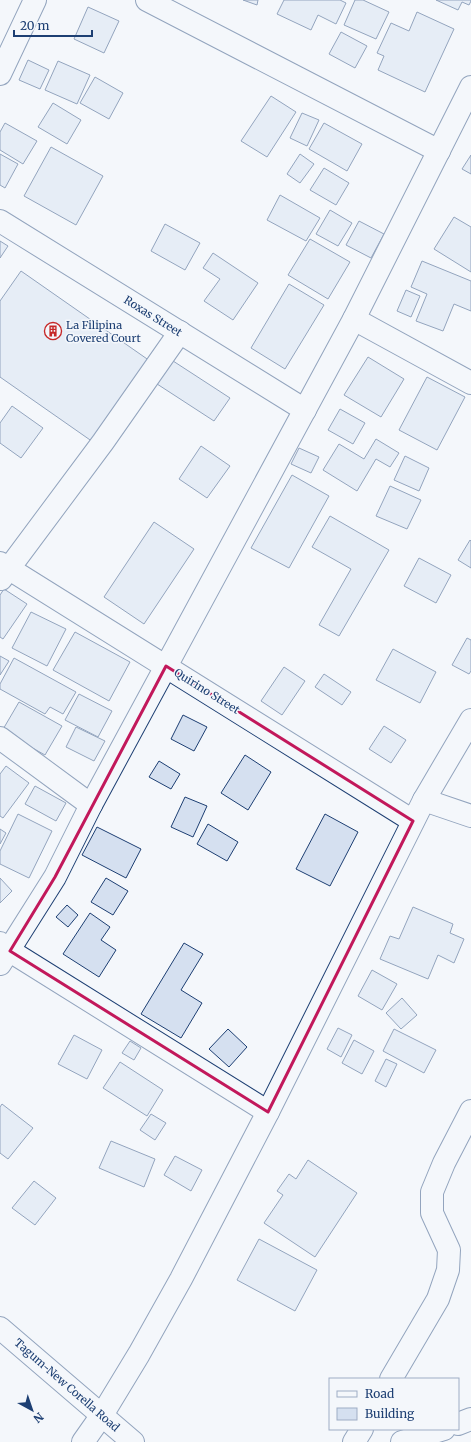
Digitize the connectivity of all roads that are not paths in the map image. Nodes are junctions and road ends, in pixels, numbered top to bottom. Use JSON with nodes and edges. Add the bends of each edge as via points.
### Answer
{"nodes":[{"id":1,"x":35,"y":0,"type":"edge"},
{"id":2,"x":147,"y":0,"type":"edge"},
{"id":3,"x":0,"y":74,"type":"edge"},
{"id":4,"x":471,"y":87,"type":"edge"},
{"id":5,"x":439,"y":151,"type":"junction"},
{"id":6,"x":0,"y":221,"type":"edge"},
{"id":7,"x":354,"y":319,"type":"junction"},
{"id":8,"x":180,"y":332,"type":"junction"},
{"id":9,"x":471,"y":383,"type":"edge"},
{"id":10,"x":305,"y":410,"type":"junction"},
{"id":11,"x":3,"y":571,"type":"edge"},
{"id":12,"x":166,"y":666,"type":"junction"},
{"id":13,"x":471,"y":720,"type":"edge"},
{"id":14,"x":0,"y":738,"type":"edge"},
{"id":15,"x":424,"y":800,"type":"junction"},
{"id":16,"x":91,"y":805,"type":"junction"},
{"id":17,"x":471,"y":816,"type":"edge"},
{"id":18,"x":413,"y":821,"type":"junction"},
{"id":19,"x":3,"y":953,"type":"edge"},
{"id":20,"x":471,"y":1111,"type":"edge"},
{"id":21,"x":268,"y":1112,"type":"junction"},
{"id":22,"x":0,"y":1328,"type":"edge"},
{"id":23,"x":392,"y":1378,"type":"edge"},
{"id":24,"x":102,"y":1414,"type":"junction"},
{"id":25,"x":471,"y":1419,"type":"edge"},
{"id":26,"x":459,"y":1424,"type":"edge"},
{"id":27,"x":361,"y":1430,"type":"edge"},
{"id":28,"x":441,"y":1430,"type":"edge"},
{"id":29,"x":82,"y":1442,"type":"edge"},
{"id":30,"x":133,"y":1442,"type":"edge"},
{"id":31,"x":354,"y":1442,"type":"edge"},
{"id":32,"x":402,"y":1442,"type":"edge"}],
"edges":[{"from":1,"to":3,"type":"street"},
{"from":2,"to":5,"type":"street"},
{"from":4,"to":5,"type":"street"},
{"from":5,"to":7,"type":"street"},
{"from":6,"to":8,"type":"street","name":"Roxas Street"},
{"from":7,"to":9,"type":"street"},
{"from":7,"to":10,"type":"street"},
{"from":8,"to":10,"type":"street","name":"Roxas Street"},
{"from":8,"to":11,"type":"street","via":[[103,442]]},
{"from":10,"to":12,"type":"street"},
{"from":11,"to":12,"type":"street","name":"Quirino Street"},
{"from":12,"to":16,"type":"street"},
{"from":12,"to":18,"type":"street","name":"Quirino Street"},
{"from":13,"to":15,"type":"street"},
{"from":14,"to":16,"type":"street"},
{"from":15,"to":17,"type":"street"},
{"from":15,"to":18,"type":"street"},
{"from":16,"to":19,"type":"street","via":[[55,877]]},
{"from":18,"to":21,"type":"street"},
{"from":19,"to":21,"type":"street"},
{"from":20,"to":23,"type":"street","via":[[432,1192],[432,1213],[448,1250],[448,1270],[438,1299]]},
{"from":21,"to":24,"type":"street","via":[[181,1279]]},
{"from":22,"to":24,"type":"street","name":"Tagum-New Corella Road"},
{"from":24,"to":29,"type":"street"},
{"from":24,"to":30,"type":"street","name":"Tagum-New Corella Road"},
{"from":25,"to":26,"type":"street"},
{"from":27,"to":31,"type":"street"},
{"from":28,"to":32,"type":"street"}]}
